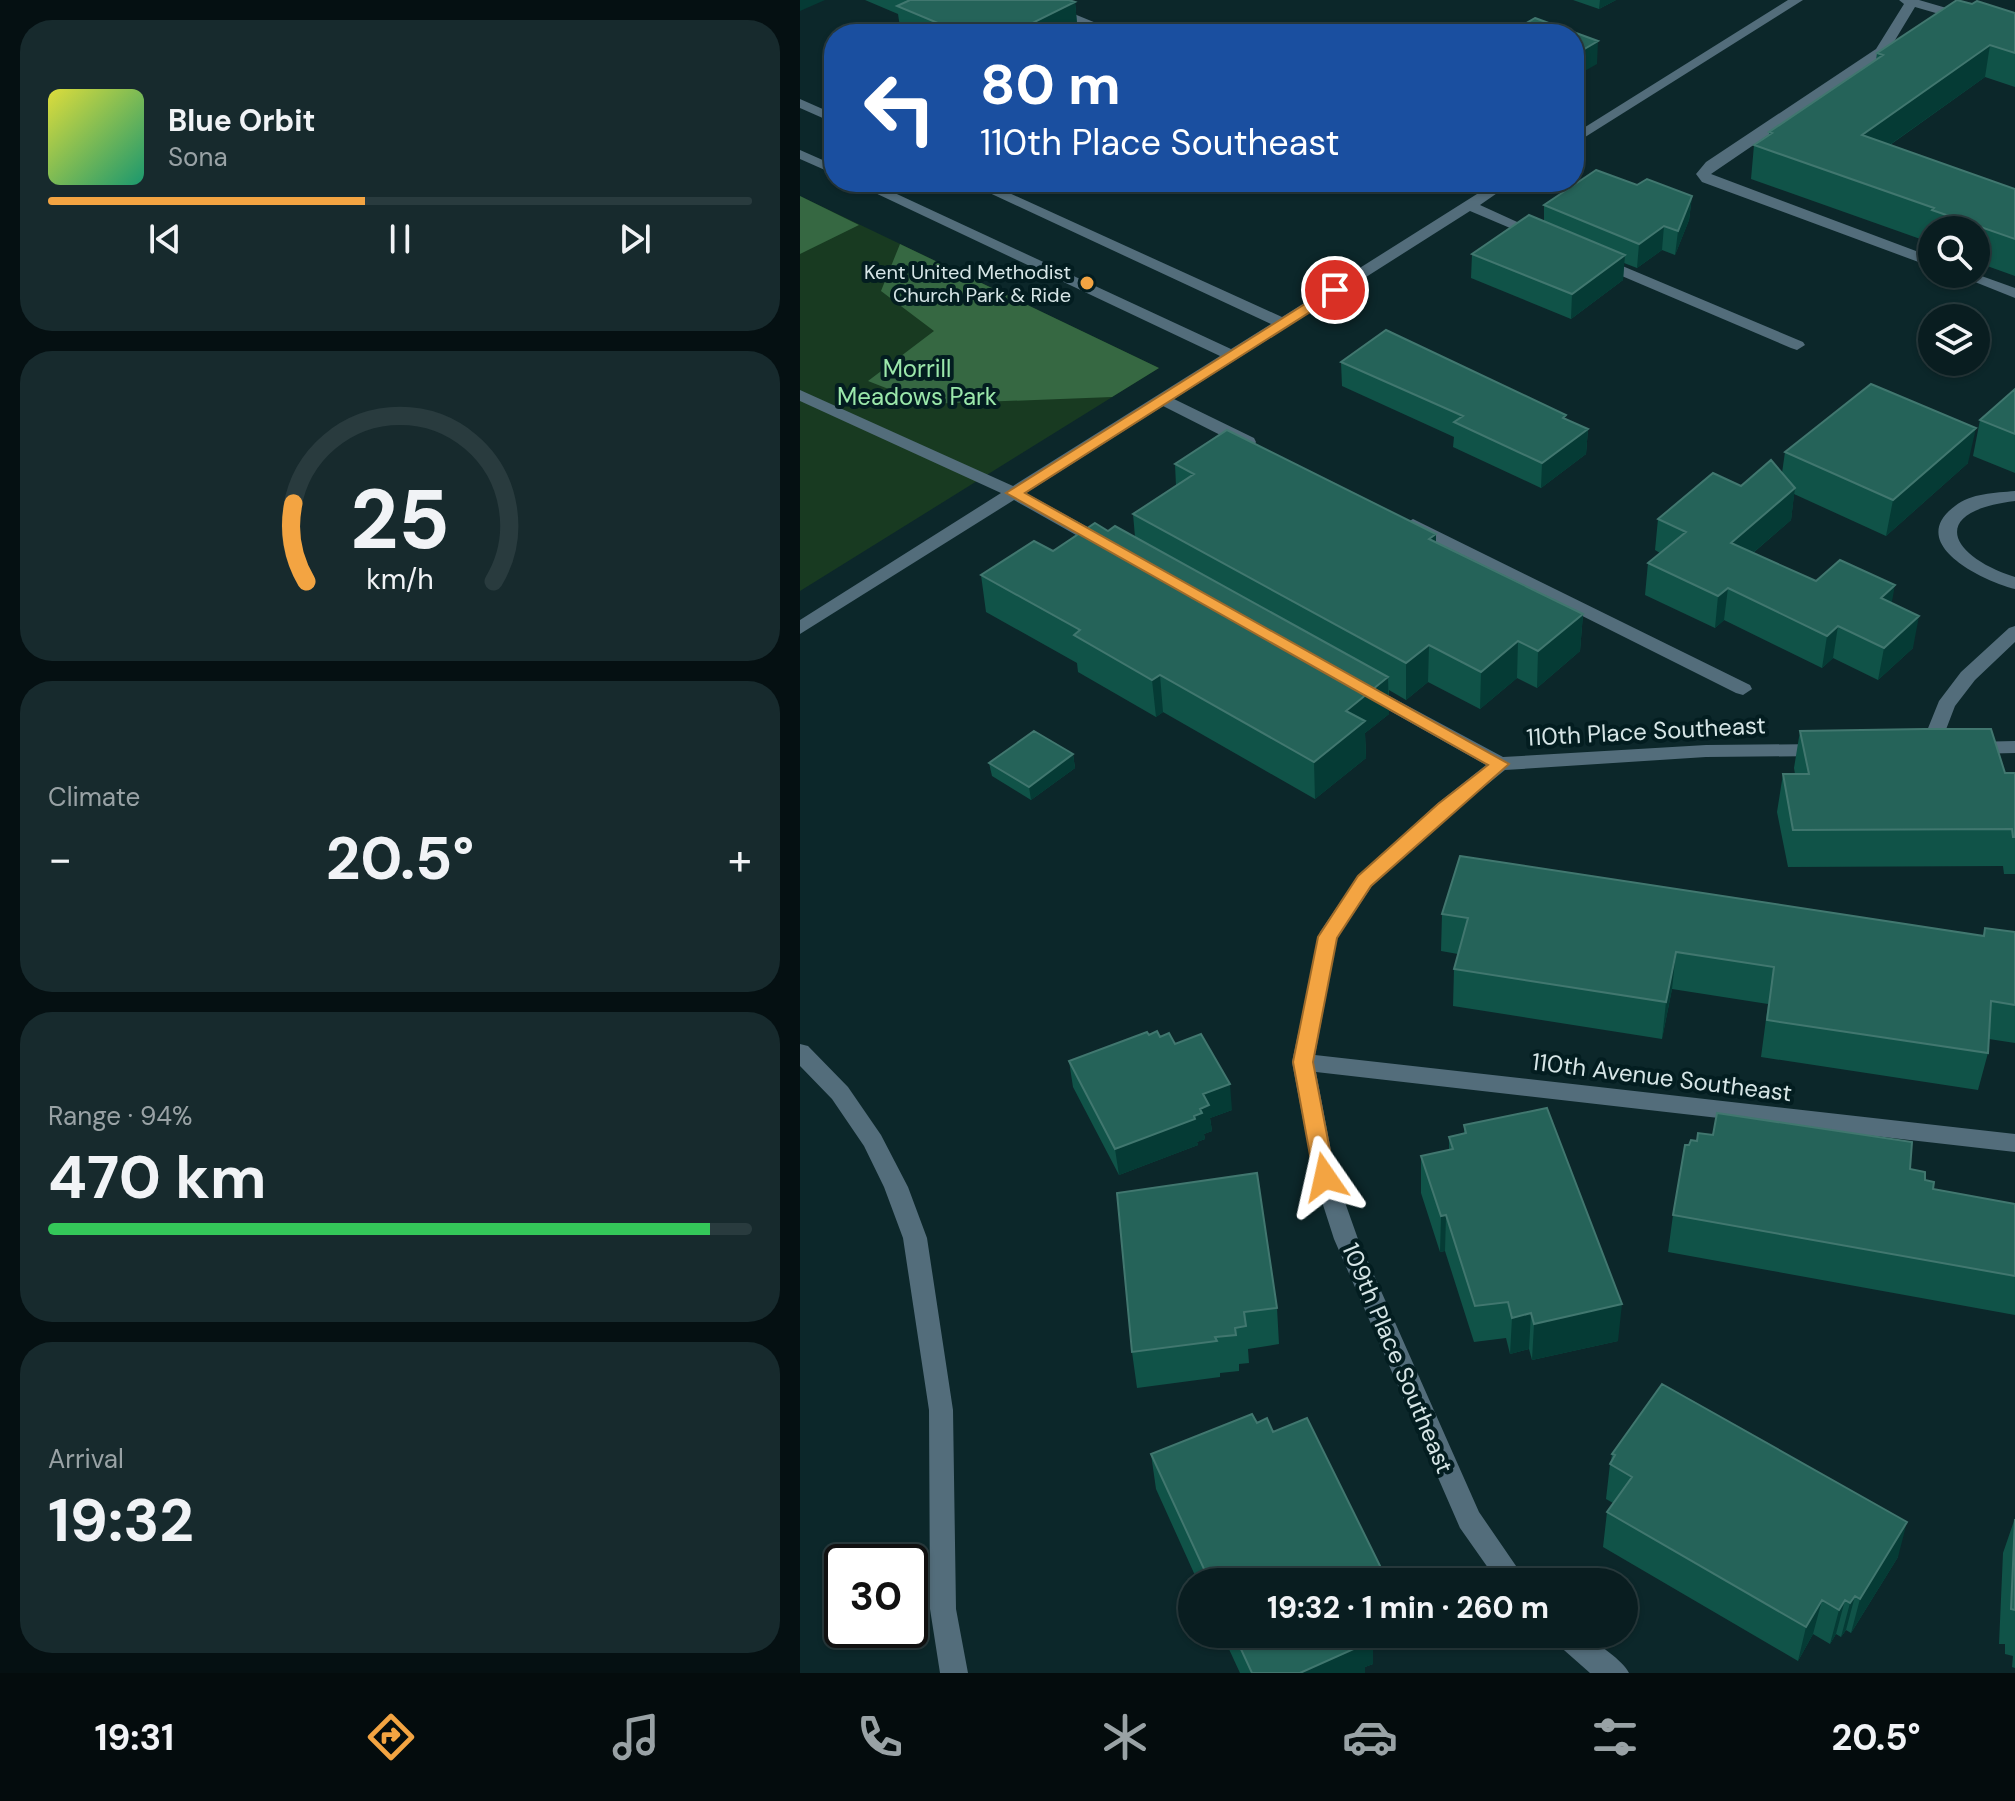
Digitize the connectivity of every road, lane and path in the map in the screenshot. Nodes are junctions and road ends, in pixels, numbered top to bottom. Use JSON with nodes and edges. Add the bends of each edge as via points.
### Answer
{"nodes":[{"id":1,"x":1029,"y":0,"type":"edge"},
{"id":2,"x":1797,"y":0,"type":"edge"},
{"id":3,"x":1908,"y":1,"type":"edge"},
{"id":4,"x":1090,"y":24,"type":"edge"},
{"id":5,"x":2015,"y":32,"type":"edge"},
{"id":6,"x":800,"y":103,"type":"edge"},
{"id":7,"x":824,"y":114,"type":"edge"},
{"id":8,"x":1584,"y":134,"type":"edge"},
{"id":9,"x":800,"y":154,"type":"edge"},
{"id":10,"x":824,"y":165,"type":"edge"},
{"id":11,"x":881,"y":192,"type":"edge"},
{"id":12,"x":995,"y":192,"type":"edge"},
{"id":13,"x":1490,"y":192,"type":"edge"},
{"id":14,"x":1469,"y":205,"type":"junction"},
{"id":15,"x":1554,"y":242,"type":"edge"},
{"id":16,"x":1583,"y":254,"type":"edge"},
{"id":17,"x":1918,"y":257,"type":"edge"},
{"id":18,"x":1990,"y":284,"type":"edge"},
{"id":19,"x":2015,"y":293,"type":"edge"},
{"id":20,"x":1282,"y":323,"type":"junction"},
{"id":21,"x":1797,"y":345,"type":"dead end"},
{"id":22,"x":1232,"y":355,"type":"junction"},
{"id":23,"x":800,"y":395,"type":"edge"},
{"id":24,"x":1162,"y":399,"type":"junction"},
{"id":25,"x":1261,"y":449,"type":"edge"},
{"id":26,"x":1014,"y":493,"type":"junction"},
{"id":27,"x":2015,"y":496,"type":"edge"},
{"id":28,"x":1403,"y":519,"type":"edge"},
{"id":29,"x":1125,"y":555,"type":"edge"},
{"id":30,"x":2015,"y":583,"type":"edge"},
{"id":31,"x":800,"y":628,"type":"edge"},
{"id":32,"x":2015,"y":632,"type":"edge"},
{"id":33,"x":1347,"y":679,"type":"edge"},
{"id":34,"x":1743,"y":689,"type":"dead end"},
{"id":35,"x":2015,"y":747,"type":"edge"},
{"id":36,"x":1841,"y":749,"type":"edge"},
{"id":37,"x":1500,"y":764,"type":"junction"},
{"id":38,"x":800,"y":1052,"type":"edge"},
{"id":39,"x":1303,"y":1062,"type":"junction"},
{"id":40,"x":2015,"y":1143,"type":"edge"},
{"id":41,"x":1504,"y":1568,"type":"edge"},
{"id":42,"x":1581,"y":1648,"type":"edge"},
{"id":43,"x":954,"y":1673,"type":"edge"},
{"id":44,"x":1615,"y":1673,"type":"edge"}],
"edges":[{"from":1,"to":4,"type":"street"},
{"from":2,"to":8,"type":"street"},
{"from":3,"to":5,"type":"street"},
{"from":3,"to":17,"type":"street","via":[[1881,52],[1703,174]]},
{"from":6,"to":7,"type":"street"},
{"from":9,"to":10,"type":"street"},
{"from":11,"to":22,"type":"street"},
{"from":12,"to":20,"type":"street"},
{"from":13,"to":14,"type":"street"},
{"from":14,"to":15,"type":"street"},
{"from":14,"to":20,"type":"street"},
{"from":16,"to":21,"type":"street"},
{"from":18,"to":19,"type":"street"},
{"from":20,"to":22,"type":"street"},
{"from":22,"to":24,"type":"street"},
{"from":23,"to":26,"type":"street"},
{"from":24,"to":25,"type":"street"},
{"from":24,"to":26,"type":"street"},
{"from":26,"to":29,"type":"street"},
{"from":26,"to":31,"type":"street"},
{"from":27,"to":30,"type":"street","via":[[1973,501],[1956,511],[1948,524],[1955,554],[1993,578]]},
{"from":28,"to":34,"type":"street"},
{"from":32,"to":35,"type":"street","via":[[1968,676],[1923,748]]},
{"from":33,"to":37,"type":"street","name":"110th Place Southeast"},
{"from":36,"to":37,"type":"street","name":"110th Place Southeast"},
{"from":37,"to":39,"type":"street","name":"109th Place Southeast","via":[[1365,881],[1327,937]]},
{"from":38,"to":43,"type":"street","via":[[840,1093],[873,1141],[915,1238],[941,1410],[943,1609]]},
{"from":39,"to":40,"type":"street","name":"110th Avenue Southeast"},
{"from":39,"to":41,"type":"street","name":"109th Place Southeast","via":[[1325,1177],[1346,1239],[1469,1520]]},
{"from":42,"to":44,"type":"street"}]}
